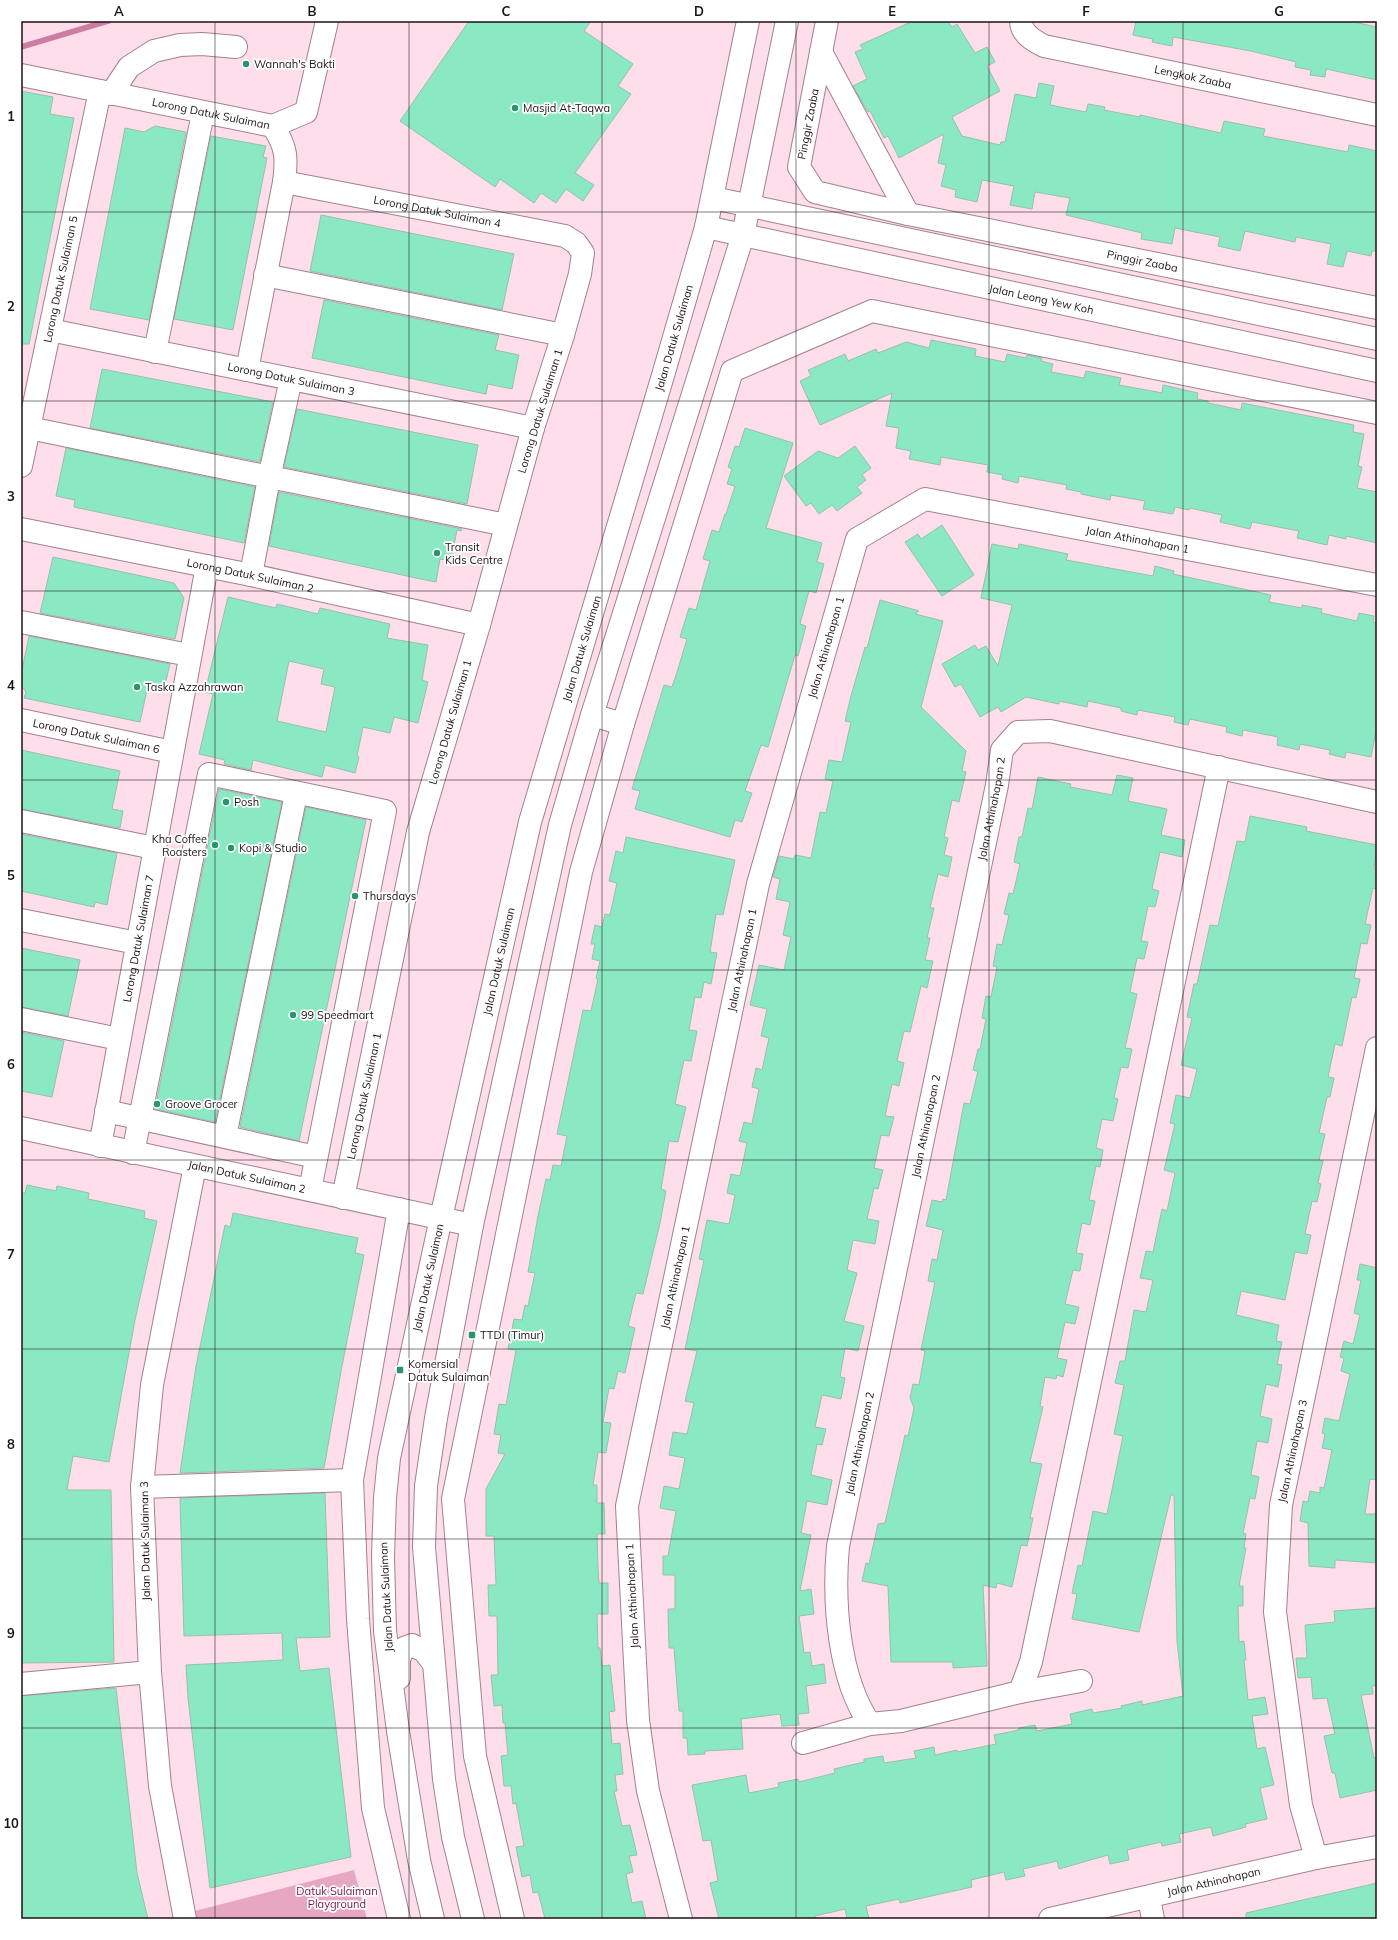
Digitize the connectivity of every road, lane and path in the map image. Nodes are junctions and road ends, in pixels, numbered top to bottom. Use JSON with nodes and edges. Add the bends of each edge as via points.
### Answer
{"nodes":[{"id":1,"x":327,"y":21,"type":"edge"},
{"id":2,"x":748,"y":21,"type":"edge"},
{"id":3,"x":787,"y":21,"type":"edge"},
{"id":4,"x":827,"y":21,"type":"edge"},
{"id":5,"x":1021,"y":21,"type":"edge"},
{"id":6,"x":236,"y":47,"type":"dead end"},
{"id":7,"x":821,"y":52,"type":"junction"},
{"id":8,"x":21,"y":75,"type":"edge"},
{"id":9,"x":106,"y":92,"type":"junction"},
{"id":10,"x":203,"y":113,"type":"junction"},
{"id":11,"x":1377,"y":115,"type":"edge"},
{"id":12,"x":273,"y":126,"type":"junction"},
{"id":13,"x":284,"y":182,"type":"junction"},
{"id":14,"x":713,"y":198,"type":"junction"},
{"id":15,"x":750,"y":206,"type":"junction"},
{"id":16,"x":908,"y":214,"type":"junction"},
{"id":17,"x":706,"y":227,"type":"junction"},
{"id":18,"x":743,"y":235,"type":"junction"},
{"id":19,"x":583,"y":254,"type":"joint"},
{"id":20,"x":265,"y":275,"type":"junction"},
{"id":21,"x":1377,"y":308,"type":"edge"},
{"id":22,"x":50,"y":330,"type":"junction"},
{"id":23,"x":563,"y":335,"type":"junction"},
{"id":24,"x":1377,"y":340,"type":"edge"},
{"id":25,"x":156,"y":352,"type":"junction"},
{"id":26,"x":247,"y":370,"type":"junction"},
{"id":27,"x":1377,"y":370,"type":"edge"},
{"id":28,"x":291,"y":379,"type":"junction"},
{"id":29,"x":28,"y":401,"type":"edge"},
{"id":30,"x":1377,"y":413,"type":"edge"},
{"id":31,"x":29,"y":428,"type":"junction"},
{"id":32,"x":533,"y":428,"type":"junction"},
{"id":33,"x":21,"y":466,"type":"edge"},
{"id":34,"x":269,"y":478,"type":"junction"},
{"id":35,"x":506,"y":525,"type":"junction"},
{"id":36,"x":21,"y":529,"type":"edge"},
{"id":37,"x":207,"y":566,"type":"junction"},
{"id":38,"x":251,"y":575,"type":"junction"},
{"id":39,"x":1377,"y":586,"type":"edge"},
{"id":40,"x":21,"y":622,"type":"edge"},
{"id":41,"x":479,"y":625,"type":"junction"},
{"id":42,"x":189,"y":654,"type":"junction"},
{"id":43,"x":592,"y":716,"type":"junction"},
{"id":44,"x":21,"y":720,"type":"edge"},
{"id":45,"x":623,"y":724,"type":"junction"},
{"id":46,"x":172,"y":752,"type":"junction"},
{"id":47,"x":1219,"y":767,"type":"junction"},
{"id":48,"x":296,"y":794,"type":"junction"},
{"id":49,"x":1377,"y":802,"type":"edge"},
{"id":50,"x":21,"y":821,"type":"edge"},
{"id":51,"x":154,"y":848,"type":"junction"},
{"id":52,"x":21,"y":920,"type":"edge"},
{"id":53,"x":137,"y":943,"type":"junction"},
{"id":54,"x":21,"y":1019,"type":"edge"},
{"id":55,"x":119,"y":1039,"type":"junction"},
{"id":56,"x":1377,"y":1048,"type":"edge"},
{"id":57,"x":106,"y":1111,"type":"junction"},
{"id":58,"x":140,"y":1118,"type":"junction"},
{"id":59,"x":21,"y":1128,"type":"edge"},
{"id":60,"x":225,"y":1136,"type":"junction"},
{"id":61,"x":100,"y":1146,"type":"junction"},
{"id":62,"x":133,"y":1153,"type":"junction"},
{"id":63,"x":316,"y":1157,"type":"junction"},
{"id":64,"x":195,"y":1166,"type":"junction"},
{"id":65,"x":310,"y":1190,"type":"junction"},
{"id":66,"x":343,"y":1198,"type":"junction"},
{"id":67,"x":399,"y":1209,"type":"junction"},
{"id":68,"x":441,"y":1218,"type":"junction"},
{"id":69,"x":472,"y":1225,"type":"junction"},
{"id":70,"x":352,"y":1480,"type":"junction"},
{"id":71,"x":142,"y":1487,"type":"junction"},
{"id":72,"x":434,"y":1664,"type":"junction"},
{"id":73,"x":150,"y":1672,"type":"junction"},
{"id":74,"x":1081,"y":1681,"type":"dead end"},
{"id":75,"x":21,"y":1684,"type":"edge"},
{"id":76,"x":1020,"y":1692,"type":"junction"},
{"id":77,"x":870,"y":1724,"type":"junction"},
{"id":78,"x":398,"y":1731,"type":"junction"},
{"id":79,"x":803,"y":1743,"type":"dead end"},
{"id":80,"x":1377,"y":1847,"type":"edge"},
{"id":81,"x":1316,"y":1858,"type":"junction"},
{"id":82,"x":1149,"y":1898,"type":"junction"},
{"id":83,"x":184,"y":1919,"type":"edge"},
{"id":84,"x":399,"y":1919,"type":"edge"},
{"id":85,"x":433,"y":1919,"type":"edge"},
{"id":86,"x":473,"y":1919,"type":"edge"},
{"id":87,"x":514,"y":1919,"type":"edge"},
{"id":88,"x":681,"y":1919,"type":"edge"},
{"id":89,"x":1050,"y":1919,"type":"edge"},
{"id":90,"x":1153,"y":1919,"type":"edge"}],
"edges":[{"from":1,"to":12,"type":"street","via":[[306,112]]},
{"from":2,"to":14,"type":"street","name":"Jalan Datuk Sulaiman"},
{"from":3,"to":15,"type":"street"},
{"from":4,"to":7,"type":"street","name":"Pinggir Zaaba"},
{"from":5,"to":11,"type":"street","name":"Lengkok Zaaba","via":[[1030,39],[1044,46]]},
{"from":6,"to":9,"type":"street","via":[[180,45],[154,51],[129,67]]},
{"from":7,"to":16,"type":"street"},
{"from":7,"to":16,"type":"street","name":"Pinggir Zaaba","via":[[799,167],[815,192]]},
{"from":8,"to":9,"type":"street","name":"Lorong Datuk Sulaiman"},
{"from":9,"to":10,"type":"street","name":"Lorong Datuk Sulaiman"},
{"from":9,"to":22,"type":"street","name":"Lorong Datuk Sulaiman 5"},
{"from":10,"to":12,"type":"street","name":"Lorong Datuk Sulaiman"},
{"from":10,"to":25,"type":"street"},
{"from":12,"to":13,"type":"street","name":"Lorong Datuk Sulaiman","via":[[282,141],[287,158]]},
{"from":13,"to":19,"type":"street","name":"Lorong Datuk Sulaiman 4","via":[[565,236],[576,244]]},
{"from":13,"to":20,"type":"street","name":"Lorong Datuk Sulaiman"},
{"from":14,"to":15,"type":"street"},
{"from":14,"to":17,"type":"street","name":"Jalan Datuk Sulaiman"},
{"from":15,"to":18,"type":"street"},
{"from":15,"to":24,"type":"street"},
{"from":16,"to":21,"type":"street","name":"Pinggir Zaaba"},
{"from":17,"to":18,"type":"street","name":"Jalan Leong Yew Koh"},
{"from":17,"to":68,"type":"street","name":"Jalan Datuk Sulaiman","via":[[530,822]]},
{"from":18,"to":27,"type":"street","name":"Jalan Leong Yew Koh"},
{"from":18,"to":43,"type":"street"},
{"from":19,"to":23,"type":"street","name":"Lorong Datuk Sulaiman 1"},
{"from":20,"to":23,"type":"street"},
{"from":20,"to":26,"type":"street","name":"Lorong Datuk Sulaiman"},
{"from":22,"to":25,"type":"street","name":"Lorong Datuk Sulaiman 3"},
{"from":22,"to":29,"type":"street","name":"Lorong Datuk Sulaiman 5"},
{"from":23,"to":32,"type":"street","name":"Lorong Datuk Sulaiman 1"},
{"from":25,"to":26,"type":"street","name":"Lorong Datuk Sulaiman 3"},
{"from":26,"to":28,"type":"street","name":"Lorong Datuk Sulaiman 3"},
{"from":28,"to":32,"type":"street","name":"Lorong Datuk Sulaiman 3"},
{"from":28,"to":34,"type":"street"},
{"from":29,"to":31,"type":"street","name":"Lorong Datuk Sulaiman 5"},
{"from":30,"to":45,"type":"street","via":[[872,311],[732,371]]},
{"from":31,"to":33,"type":"street","name":"Lorong Datuk Sulaiman 5"},
{"from":31,"to":34,"type":"street"},
{"from":32,"to":35,"type":"street","name":"Lorong Datuk Sulaiman 1"},
{"from":34,"to":35,"type":"street"},
{"from":34,"to":38,"type":"street"},
{"from":35,"to":41,"type":"street","name":"Lorong Datuk Sulaiman 1"},
{"from":36,"to":37,"type":"street","name":"Lorong Datuk Sulaiman 2"},
{"from":37,"to":38,"type":"street","name":"Lorong Datuk Sulaiman 2"},
{"from":37,"to":42,"type":"street","name":"Lorong Datuk Sulaiman 7"},
{"from":38,"to":41,"type":"street","name":"Lorong Datuk Sulaiman 2"},
{"from":39,"to":88,"type":"street","name":"Jalan Athinahapan 1","via":[[925,498],[857,539],[758,884],[627,1506],[638,1720],[648,1790]]},
{"from":40,"to":42,"type":"street"},
{"from":41,"to":66,"type":"street","name":"Lorong Datuk Sulaiman 1","via":[[418,832]]},
{"from":42,"to":46,"type":"street","name":"Lorong Datuk Sulaiman 7"},
{"from":43,"to":45,"type":"street"},
{"from":43,"to":69,"type":"street","via":[[560,825]]},
{"from":44,"to":46,"type":"street","name":"Lorong Datuk Sulaiman 6"},
{"from":45,"to":87,"type":"street","via":[[581,872],[454,1499],[475,1756]]},
{"from":46,"to":51,"type":"street","name":"Lorong Datuk Sulaiman 7"},
{"from":47,"to":49,"type":"street","name":"Jalan Athinahapan 2"},
{"from":47,"to":76,"type":"street","via":[[1032,1654]]},
{"from":47,"to":77,"type":"street","name":"Jalan Athinahapan 2","via":[[1050,730],[1018,732],[1002,750],[994,800],[838,1546],[835,1574],[842,1653],[849,1684]]},
{"from":48,"to":58,"type":"street","via":[[209,774]]},
{"from":48,"to":60,"type":"street"},
{"from":48,"to":63,"type":"street","via":[[385,811]]},
{"from":50,"to":51,"type":"street"},
{"from":51,"to":53,"type":"street","name":"Lorong Datuk Sulaiman 7"},
{"from":52,"to":53,"type":"street"},
{"from":53,"to":55,"type":"street","name":"Lorong Datuk Sulaiman 7"},
{"from":54,"to":55,"type":"street"},
{"from":55,"to":57,"type":"street","name":"Lorong Datuk Sulaiman 7"},
{"from":56,"to":81,"type":"street","name":"Jalan Athinahapan 3","via":[[1281,1505],[1275,1612],[1301,1805]]},
{"from":57,"to":58,"type":"street"},
{"from":57,"to":61,"type":"street","name":"Lorong Datuk Sulaiman 7"},
{"from":58,"to":60,"type":"street"},
{"from":58,"to":62,"type":"street"},
{"from":59,"to":61,"type":"street","name":"Jalan Datuk Sulaiman 2"},
{"from":60,"to":63,"type":"street"},
{"from":61,"to":62,"type":"street","name":"Jalan Datuk Sulaiman 2"},
{"from":62,"to":64,"type":"street","name":"Jalan Datuk Sulaiman 2"},
{"from":63,"to":65,"type":"street"},
{"from":64,"to":65,"type":"street","name":"Jalan Datuk Sulaiman 2"},
{"from":64,"to":71,"type":"street","name":"Jalan Datuk Sulaiman 3","via":[[152,1385]]},
{"from":65,"to":66,"type":"street","name":"Jalan Datuk Sulaiman 2"},
{"from":66,"to":67,"type":"street","name":"Jalan Datuk Sulaiman 2"},
{"from":67,"to":68,"type":"street","name":"Jalan Datuk Sulaiman 2"},
{"from":67,"to":70,"type":"street"},
{"from":68,"to":69,"type":"street","name":"Jalan Datuk Sulaiman 2"},
{"from":68,"to":78,"type":"street","name":"Jalan Datuk Sulaiman","via":[[389,1458],[385,1498],[385,1631]]},
{"from":69,"to":72,"type":"street","via":[[426,1486],[424,1547]]},
{"from":70,"to":71,"type":"street"},
{"from":70,"to":84,"type":"street","via":[[358,1619],[373,1808]]},
{"from":71,"to":73,"type":"street","name":"Jalan Datuk Sulaiman 3"},
{"from":72,"to":78,"type":"street","via":[[424,1651],[412,1645],[404,1648],[399,1659]]},
{"from":72,"to":86,"type":"street","via":[[444,1779]]},
{"from":73,"to":75,"type":"street"},
{"from":73,"to":83,"type":"street","name":"Jalan Datuk Sulaiman 3","via":[[160,1786]]},
{"from":74,"to":76,"type":"street"},
{"from":76,"to":77,"type":"street","via":[[901,1721]]},
{"from":77,"to":79,"type":"street"},
{"from":78,"to":85,"type":"street","name":"Jalan Datuk Sulaiman","via":[[419,1860]]},
{"from":80,"to":81,"type":"street","name":"Jalan Athinahapan"},
{"from":81,"to":82,"type":"street","name":"Jalan Athinahapan"},
{"from":82,"to":89,"type":"street","name":"Jalan Athinahapan"},
{"from":82,"to":90,"type":"street"}]}
